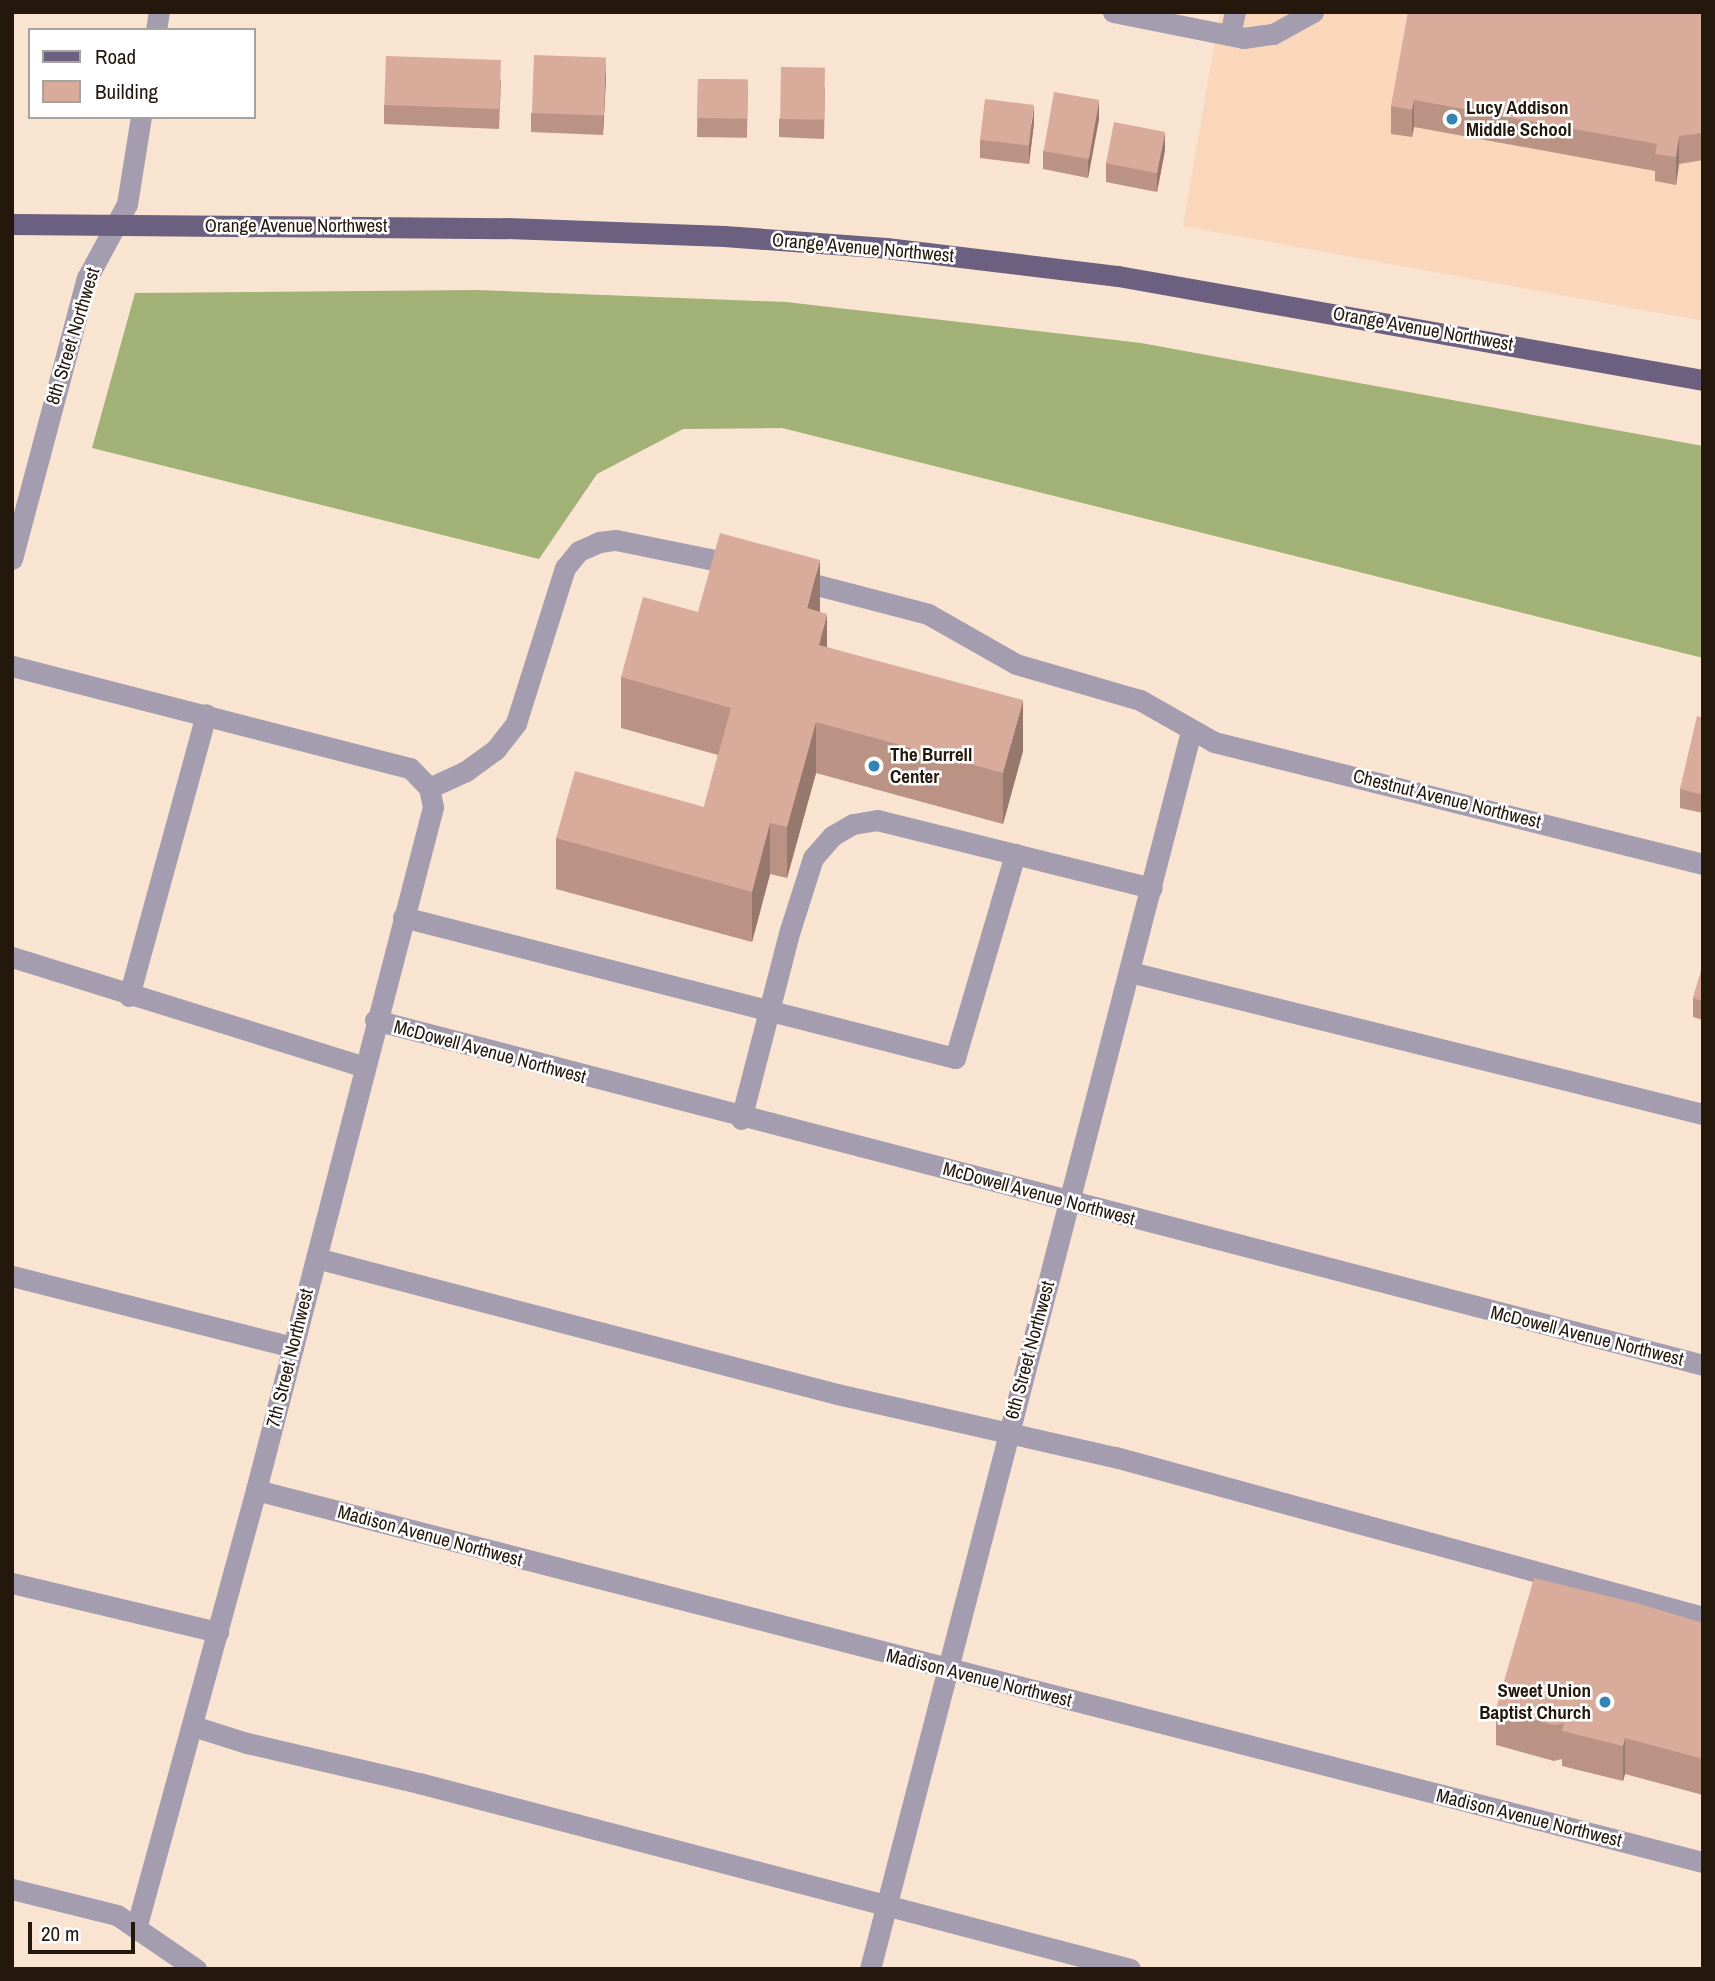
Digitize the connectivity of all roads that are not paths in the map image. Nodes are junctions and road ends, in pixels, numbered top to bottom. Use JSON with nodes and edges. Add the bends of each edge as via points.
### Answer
{"nodes":[{"id":1,"x":1113,"y":12,"type":"edge"},
{"id":2,"x":1235,"y":12,"type":"edge"},
{"id":3,"x":1312,"y":12,"type":"edge"},
{"id":4,"x":1230,"y":35,"type":"junction"},
{"id":5,"x":141,"y":119,"type":"edge"},
{"id":6,"x":12,"y":224,"type":"edge"},
{"id":7,"x":117,"y":225,"type":"junction"},
{"id":8,"x":1703,"y":380,"type":"edge"},
{"id":9,"x":12,"y":559,"type":"edge"},
{"id":10,"x":12,"y":666,"type":"edge"},
{"id":11,"x":206,"y":714,"type":"junction"},
{"id":12,"x":1191,"y":732,"type":"junction"},
{"id":13,"x":429,"y":788,"type":"junction"},
{"id":14,"x":1015,"y":854,"type":"junction"},
{"id":15,"x":1703,"y":864,"type":"edge"},
{"id":16,"x":1152,"y":888,"type":"junction"},
{"id":17,"x":403,"y":917,"type":"junction"},
{"id":18,"x":12,"y":957,"type":"edge"},
{"id":19,"x":1130,"y":972,"type":"junction"},
{"id":20,"x":129,"y":996,"type":"junction"},
{"id":21,"x":769,"y":1012,"type":"junction"},
{"id":22,"x":375,"y":1020,"type":"junction"},
{"id":23,"x":363,"y":1066,"type":"junction"},
{"id":24,"x":1703,"y":1114,"type":"edge"},
{"id":25,"x":741,"y":1119,"type":"junction"},
{"id":26,"x":1069,"y":1202,"type":"junction"},
{"id":27,"x":316,"y":1258,"type":"junction"},
{"id":28,"x":12,"y":1276,"type":"edge"},
{"id":29,"x":293,"y":1348,"type":"junction"},
{"id":30,"x":1703,"y":1365,"type":"edge"},
{"id":31,"x":1007,"y":1434,"type":"junction"},
{"id":32,"x":256,"y":1490,"type":"junction"},
{"id":33,"x":12,"y":1583,"type":"edge"},
{"id":34,"x":1703,"y":1617,"type":"edge"},
{"id":35,"x":218,"y":1632,"type":"junction"},
{"id":36,"x":949,"y":1670,"type":"junction"},
{"id":37,"x":193,"y":1726,"type":"junction"},
{"id":38,"x":1703,"y":1862,"type":"edge"},
{"id":39,"x":12,"y":1889,"type":"edge"},
{"id":40,"x":885,"y":1907,"type":"junction"},
{"id":41,"x":137,"y":1926,"type":"junction"},
{"id":42,"x":196,"y":1969,"type":"edge"},
{"id":43,"x":870,"y":1969,"type":"edge"},
{"id":44,"x":1130,"y":1969,"type":"edge"}],
"edges":[{"from":1,"to":4,"type":"street"},
{"from":2,"to":4,"type":"street"},
{"from":3,"to":4,"type":"street","via":[[1273,34]]},
{"from":5,"to":7,"type":"street","name":"8th Street Northwest","via":[[127,204]]},
{"from":6,"to":7,"type":"main road","name":"Orange Avenue Northwest"},
{"from":7,"to":8,"type":"main road","name":"Orange Avenue Northwest","via":[[505,228],[886,248],[1118,276]]},
{"from":7,"to":9,"type":"street","name":"8th Street Northwest","via":[[88,278]]},
{"from":10,"to":11,"type":"street"},
{"from":11,"to":13,"type":"street","via":[[410,768]]},
{"from":11,"to":20,"type":"street"},
{"from":12,"to":13,"type":"street","name":"Chestnut Avenue Northwest","via":[[1140,700],[1016,664],[928,614],[762,571],[616,540],[579,551],[565,568],[516,723],[496,749],[466,771]]},
{"from":12,"to":15,"type":"street","name":"Chestnut Avenue Northwest","via":[[1214,742]]},
{"from":12,"to":16,"type":"street","name":"6th Street Northwest"},
{"from":13,"to":17,"type":"street","name":"7th Street Northwest","via":[[433,807]]},
{"from":14,"to":16,"type":"street"},
{"from":14,"to":21,"type":"street","via":[[877,820],[853,824],[832,836],[813,858]]},
{"from":14,"to":21,"type":"street","via":[[955,1058]]},
{"from":16,"to":19,"type":"street","name":"6th Street Northwest"},
{"from":17,"to":21,"type":"street"},
{"from":17,"to":22,"type":"street","name":"7th Street Northwest"},
{"from":18,"to":20,"type":"street"},
{"from":19,"to":24,"type":"street"},
{"from":19,"to":26,"type":"street","name":"6th Street Northwest"},
{"from":20,"to":23,"type":"street"},
{"from":21,"to":25,"type":"street"},
{"from":22,"to":23,"type":"street","name":"7th Street Northwest"},
{"from":22,"to":25,"type":"street","name":"McDowell Avenue Northwest"},
{"from":23,"to":27,"type":"street","name":"7th Street Northwest"},
{"from":25,"to":26,"type":"street","name":"McDowell Avenue Northwest"},
{"from":26,"to":30,"type":"street","name":"McDowell Avenue Northwest"},
{"from":26,"to":31,"type":"street","name":"6th Street Northwest"},
{"from":27,"to":29,"type":"street","name":"7th Street Northwest"},
{"from":27,"to":31,"type":"street"},
{"from":28,"to":29,"type":"street"},
{"from":29,"to":32,"type":"street","name":"7th Street Northwest"},
{"from":31,"to":34,"type":"street","via":[[1115,1457]]},
{"from":31,"to":36,"type":"street","name":"6th Street Northwest"},
{"from":32,"to":35,"type":"street","name":"7th Street Northwest"},
{"from":32,"to":36,"type":"street","name":"Madison Avenue Northwest"},
{"from":33,"to":35,"type":"street"},
{"from":35,"to":37,"type":"street","name":"7th Street Northwest"},
{"from":36,"to":38,"type":"street","name":"Madison Avenue Northwest"},
{"from":36,"to":40,"type":"street","name":"6th Street Northwest"},
{"from":37,"to":40,"type":"street"},
{"from":37,"to":41,"type":"street","name":"7th Street Northwest"},
{"from":39,"to":41,"type":"street","via":[[117,1915]]},
{"from":40,"to":43,"type":"street","name":"6th Street Northwest"},
{"from":40,"to":44,"type":"street"},
{"from":41,"to":42,"type":"street"}]}
